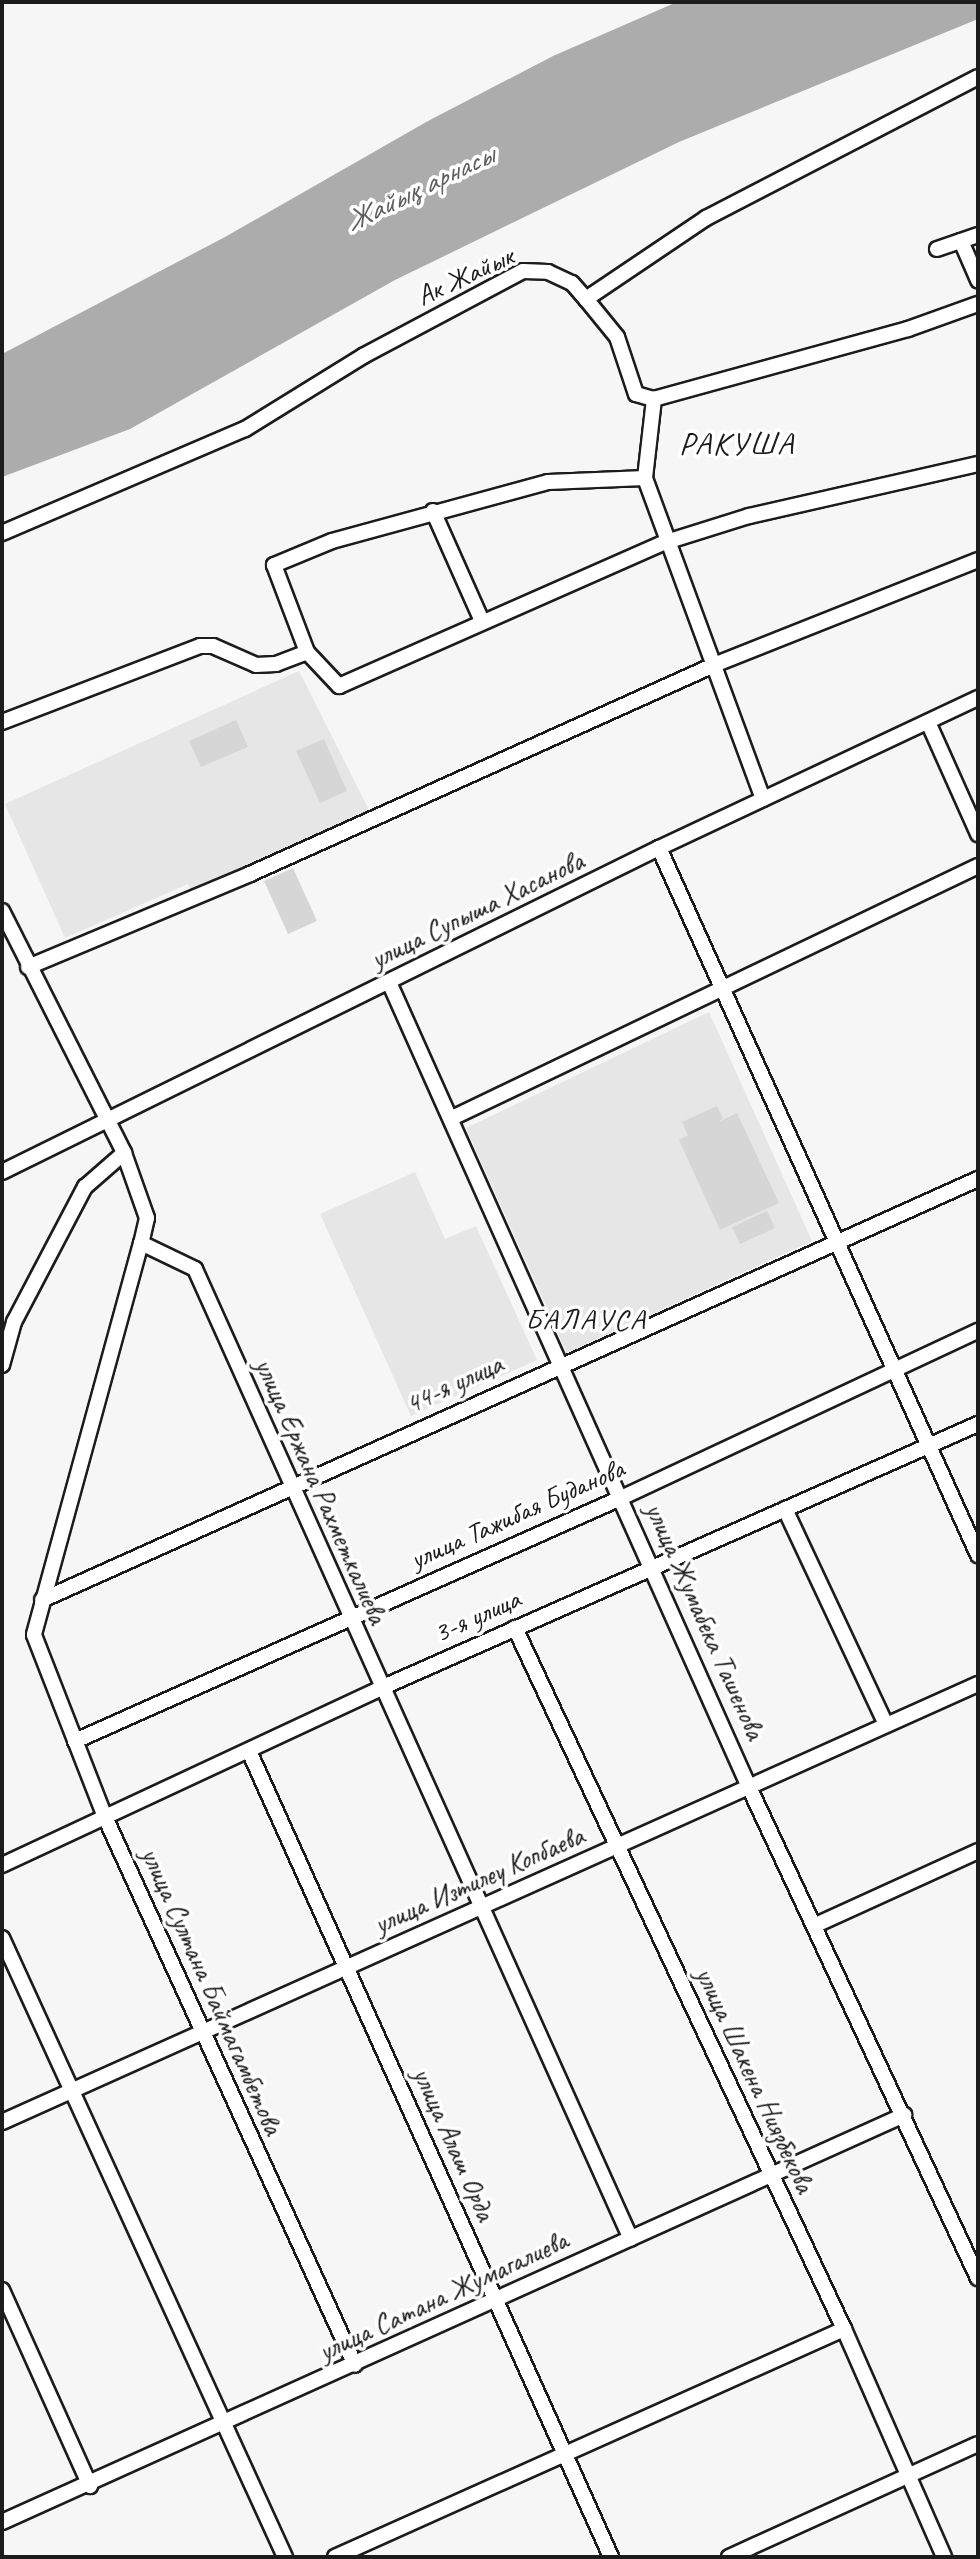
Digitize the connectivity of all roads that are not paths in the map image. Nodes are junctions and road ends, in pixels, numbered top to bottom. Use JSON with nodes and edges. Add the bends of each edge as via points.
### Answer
{"nodes":[{"id":1,"x":978,"y":77,"type":"edge"},
{"id":2,"x":978,"y":235,"type":"edge"},
{"id":3,"x":961,"y":241,"type":"junction"},
{"id":4,"x":937,"y":249,"type":"dead end"},
{"id":5,"x":978,"y":280,"type":"edge"},
{"id":6,"x":586,"y":299,"type":"junction"},
{"id":7,"x":978,"y":304,"type":"edge"},
{"id":8,"x":654,"y":399,"type":"junction"},
{"id":9,"x":978,"y":464,"type":"edge"},
{"id":10,"x":645,"y":478,"type":"junction"},
{"id":11,"x":433,"y":511,"type":"junction"},
{"id":12,"x":2,"y":533,"type":"edge"},
{"id":13,"x":666,"y":542,"type":"junction"},
{"id":14,"x":978,"y":560,"type":"edge"},
{"id":15,"x":482,"y":621,"type":"junction"},
{"id":16,"x":307,"y":652,"type":"junction"},
{"id":17,"x":714,"y":665,"type":"junction"},
{"id":18,"x":978,"y":698,"type":"edge"},
{"id":19,"x":2,"y":722,"type":"edge"},
{"id":20,"x":928,"y":722,"type":"junction"},
{"id":21,"x":763,"y":799,"type":"junction"},
{"id":22,"x":978,"y":834,"type":"edge"},
{"id":23,"x":659,"y":848,"type":"junction"},
{"id":24,"x":978,"y":866,"type":"edge"},
{"id":25,"x":4,"y":920,"type":"edge"},
{"id":26,"x":28,"y":967,"type":"junction"},
{"id":27,"x":389,"y":982,"type":"junction"},
{"id":28,"x":720,"y":987,"type":"junction"},
{"id":29,"x":452,"y":1118,"type":"junction"},
{"id":30,"x":107,"y":1121,"type":"junction"},
{"id":31,"x":124,"y":1153,"type":"junction"},
{"id":32,"x":2,"y":1172,"type":"edge"},
{"id":33,"x":978,"y":1179,"type":"edge"},
{"id":34,"x":141,"y":1243,"type":"junction"},
{"id":35,"x":834,"y":1243,"type":"junction"},
{"id":36,"x":8,"y":1325,"type":"edge"},
{"id":37,"x":978,"y":1331,"type":"edge"},
{"id":38,"x":559,"y":1364,"type":"junction"},
{"id":39,"x":2,"y":1365,"type":"edge"},
{"id":40,"x":892,"y":1370,"type":"junction"},
{"id":41,"x":978,"y":1424,"type":"edge"},
{"id":42,"x":928,"y":1446,"type":"junction"},
{"id":43,"x":293,"y":1489,"type":"junction"},
{"id":44,"x":623,"y":1497,"type":"junction"},
{"id":45,"x":785,"y":1509,"type":"junction"},
{"id":46,"x":978,"y":1555,"type":"edge"},
{"id":47,"x":653,"y":1567,"type":"junction"},
{"id":48,"x":42,"y":1600,"type":"junction"},
{"id":49,"x":348,"y":1616,"type":"junction"},
{"id":50,"x":515,"y":1628,"type":"junction"},
{"id":51,"x":978,"y":1684,"type":"edge"},
{"id":52,"x":381,"y":1688,"type":"junction"},
{"id":53,"x":886,"y":1725,"type":"junction"},
{"id":54,"x":75,"y":1741,"type":"junction"},
{"id":55,"x":249,"y":1751,"type":"junction"},
{"id":56,"x":749,"y":1787,"type":"junction"},
{"id":57,"x":105,"y":1817,"type":"junction"},
{"id":58,"x":617,"y":1846,"type":"junction"},
{"id":59,"x":978,"y":1851,"type":"edge"},
{"id":60,"x":2,"y":1865,"type":"edge"},
{"id":61,"x":479,"y":1908,"type":"junction"},
{"id":62,"x":818,"y":1924,"type":"junction"},
{"id":63,"x":2,"y":1938,"type":"edge"},
{"id":64,"x":348,"y":1968,"type":"junction"},
{"id":65,"x":202,"y":2033,"type":"junction"},
{"id":66,"x":72,"y":2089,"type":"junction"},
{"id":67,"x":904,"y":2115,"type":"junction"},
{"id":68,"x":2,"y":2122,"type":"edge"},
{"id":69,"x":771,"y":2175,"type":"junction"},
{"id":70,"x":631,"y":2239,"type":"junction"},
{"id":71,"x":978,"y":2278,"type":"edge"},
{"id":72,"x":2,"y":2290,"type":"edge"},
{"id":73,"x":495,"y":2301,"type":"junction"},
{"id":74,"x":844,"y":2329,"type":"junction"},
{"id":75,"x":355,"y":2365,"type":"junction"},
{"id":76,"x":227,"y":2423,"type":"junction"},
{"id":77,"x":978,"y":2444,"type":"edge"},
{"id":78,"x":564,"y":2454,"type":"junction"},
{"id":79,"x":908,"y":2475,"type":"junction"},
{"id":80,"x":90,"y":2486,"type":"junction"},
{"id":81,"x":2,"y":2522,"type":"edge"},
{"id":82,"x":285,"y":2557,"type":"edge"},
{"id":83,"x":335,"y":2557,"type":"edge"},
{"id":84,"x":611,"y":2557,"type":"edge"},
{"id":85,"x":729,"y":2557,"type":"edge"},
{"id":86,"x":944,"y":2557,"type":"edge"}],
"edges":[{"from":1,"to":6,"type":"street","via":[[706,218]]},
{"from":2,"to":3,"type":"street"},
{"from":3,"to":4,"type":"street"},
{"from":3,"to":5,"type":"street"},
{"from":6,"to":8,"type":"street","name":"Ак Жайык","via":[[617,337],[636,394]]},
{"from":6,"to":12,"type":"street","name":"Ак Жайык","via":[[572,283],[548,272],[523,271],[363,356],[245,429]]},
{"from":7,"to":8,"type":"street","via":[[908,329]]},
{"from":8,"to":10,"type":"street"},
{"from":9,"to":13,"type":"street","via":[[749,516]]},
{"from":10,"to":11,"type":"street","via":[[548,482]]},
{"from":10,"to":13,"type":"street"},
{"from":11,"to":15,"type":"street"},
{"from":11,"to":16,"type":"street","via":[[332,541],[274,565]]},
{"from":13,"to":15,"type":"street"},
{"from":13,"to":17,"type":"street"},
{"from":14,"to":17,"type":"street"},
{"from":15,"to":16,"type":"street","via":[[339,686]]},
{"from":16,"to":19,"type":"street","via":[[256,665],[213,646],[200,646]]},
{"from":17,"to":21,"type":"street"},
{"from":17,"to":26,"type":"street","via":[[250,874]]},
{"from":18,"to":20,"type":"street","name":"улица Супыша Хасанова"},
{"from":20,"to":21,"type":"street","name":"улица Супыша Хасанова"},
{"from":20,"to":22,"type":"street"},
{"from":21,"to":23,"type":"street","name":"улица Супыша Хасанова"},
{"from":23,"to":27,"type":"street","name":"улица Супыша Хасанова"},
{"from":23,"to":28,"type":"street"},
{"from":24,"to":28,"type":"street"},
{"from":25,"to":26,"type":"street"},
{"from":26,"to":30,"type":"street"},
{"from":27,"to":29,"type":"street","name":"улица Жумабека Ташенова"},
{"from":27,"to":30,"type":"street","name":"улица Супыша Хасанова"},
{"from":28,"to":29,"type":"street"},
{"from":28,"to":35,"type":"street"},
{"from":29,"to":38,"type":"street","name":"улица Жумабека Ташенова"},
{"from":30,"to":31,"type":"street"},
{"from":30,"to":32,"type":"street","name":"улица Супыша Хасанова"},
{"from":31,"to":34,"type":"street","via":[[147,1218]]},
{"from":31,"to":36,"type":"street","via":[[85,1187]]},
{"from":33,"to":35,"type":"street","name":"44-я улица"},
{"from":34,"to":43,"type":"street","name":"улица Ержана Рахметкалиева","via":[[195,1269]]},
{"from":34,"to":48,"type":"street"},
{"from":35,"to":38,"type":"street","name":"44-я улица"},
{"from":35,"to":40,"type":"street"},
{"from":36,"to":39,"type":"street"},
{"from":37,"to":40,"type":"street","name":"улица Тажибая Буданова"},
{"from":38,"to":43,"type":"street","name":"44-я улица"},
{"from":38,"to":44,"type":"street","name":"улица Жумабека Ташенова"},
{"from":40,"to":42,"type":"street"},
{"from":40,"to":44,"type":"street","name":"улица Тажибая Буданова"},
{"from":41,"to":42,"type":"street","name":"3-я улица"},
{"from":42,"to":45,"type":"street","name":"3-я улица"},
{"from":42,"to":46,"type":"street"},
{"from":43,"to":48,"type":"street","name":"44-я улица"},
{"from":43,"to":49,"type":"street","name":"улица Ержана Рахметкалиева"},
{"from":44,"to":47,"type":"street","name":"улица Жумабека Ташенова"},
{"from":44,"to":49,"type":"street","name":"улица Тажибая Буданова"},
{"from":45,"to":47,"type":"street","name":"3-я улица"},
{"from":45,"to":53,"type":"street"},
{"from":47,"to":50,"type":"street","name":"3-я улица"},
{"from":47,"to":56,"type":"street","name":"улица Жумабека Ташенова"},
{"from":48,"to":54,"type":"street","name":"улица Султана Баймагамбетова","via":[[34,1635]]},
{"from":49,"to":52,"type":"street","name":"улица Ержана Рахметкалиева"},
{"from":49,"to":54,"type":"street","name":"улица Тажибая Буданова"},
{"from":50,"to":52,"type":"street","name":"3-я улица"},
{"from":50,"to":58,"type":"street","name":"улица Шакена Ниязбекова"},
{"from":51,"to":53,"type":"street","name":"улица Изтилеу Копбаева"},
{"from":52,"to":55,"type":"street","name":"3-я улица"},
{"from":52,"to":61,"type":"street","name":"улица Ержана Рахметкалиева"},
{"from":53,"to":56,"type":"street","name":"улица Изтилеу Копбаева"},
{"from":54,"to":57,"type":"street","name":"улица Султана Баймагамбетова"},
{"from":55,"to":57,"type":"street","name":"3-я улица"},
{"from":55,"to":64,"type":"street","name":"улица Алаш Орда"},
{"from":56,"to":58,"type":"street","name":"улица Изтилеу Копбаева"},
{"from":56,"to":62,"type":"street","name":"улица Жумабека Ташенова"},
{"from":57,"to":60,"type":"street","name":"3-я улица"},
{"from":57,"to":65,"type":"street","name":"улица Султана Баймагамбетова"},
{"from":58,"to":61,"type":"street","name":"улица Изтилеу Копбаева"},
{"from":58,"to":69,"type":"street","name":"улица Шакена Ниязбекова"},
{"from":59,"to":62,"type":"street"},
{"from":61,"to":64,"type":"street","name":"улица Изтилеу Копбаева"},
{"from":61,"to":70,"type":"street","name":"улица Ержана Рахметкалиева"},
{"from":62,"to":67,"type":"street","name":"улица Жумабека Ташенова"},
{"from":63,"to":66,"type":"street"},
{"from":64,"to":65,"type":"street","name":"улица Изтилеу Копбаева"},
{"from":64,"to":73,"type":"street","name":"улица Алаш Орда"},
{"from":65,"to":66,"type":"street","name":"улица Изтилеу Копбаева"},
{"from":65,"to":75,"type":"street","name":"улица Султана Баймагамбетова"},
{"from":66,"to":68,"type":"street","name":"улица Изтилеу Копбаева"},
{"from":66,"to":76,"type":"street"},
{"from":67,"to":69,"type":"street","name":"улица Сатана Жумагалиева"},
{"from":67,"to":71,"type":"street","name":"улица Жумабека Ташенова"},
{"from":69,"to":70,"type":"street","name":"улица Сатана Жумагалиева"},
{"from":69,"to":74,"type":"street","name":"улица Шакена Ниязбекова"},
{"from":70,"to":73,"type":"street","name":"улица Сатана Жумагалиева"},
{"from":72,"to":80,"type":"street"},
{"from":73,"to":75,"type":"street","name":"улица Сатана Жумагалиева"},
{"from":73,"to":78,"type":"street","name":"улица Алаш Орда"},
{"from":74,"to":78,"type":"street"},
{"from":74,"to":79,"type":"street","name":"улица Шакена Ниязбекова"},
{"from":75,"to":76,"type":"street","name":"улица Сатана Жумагалиева"},
{"from":76,"to":80,"type":"street","name":"улица Сатана Жумагалиева"},
{"from":76,"to":82,"type":"street"},
{"from":77,"to":79,"type":"street"},
{"from":78,"to":83,"type":"street"},
{"from":78,"to":84,"type":"street","name":"улица Алаш Орда"},
{"from":79,"to":85,"type":"street"},
{"from":79,"to":86,"type":"street","name":"улица Шакена Ниязбекова"},
{"from":80,"to":81,"type":"street","name":"улица Сатана Жумагалиева"}]}
